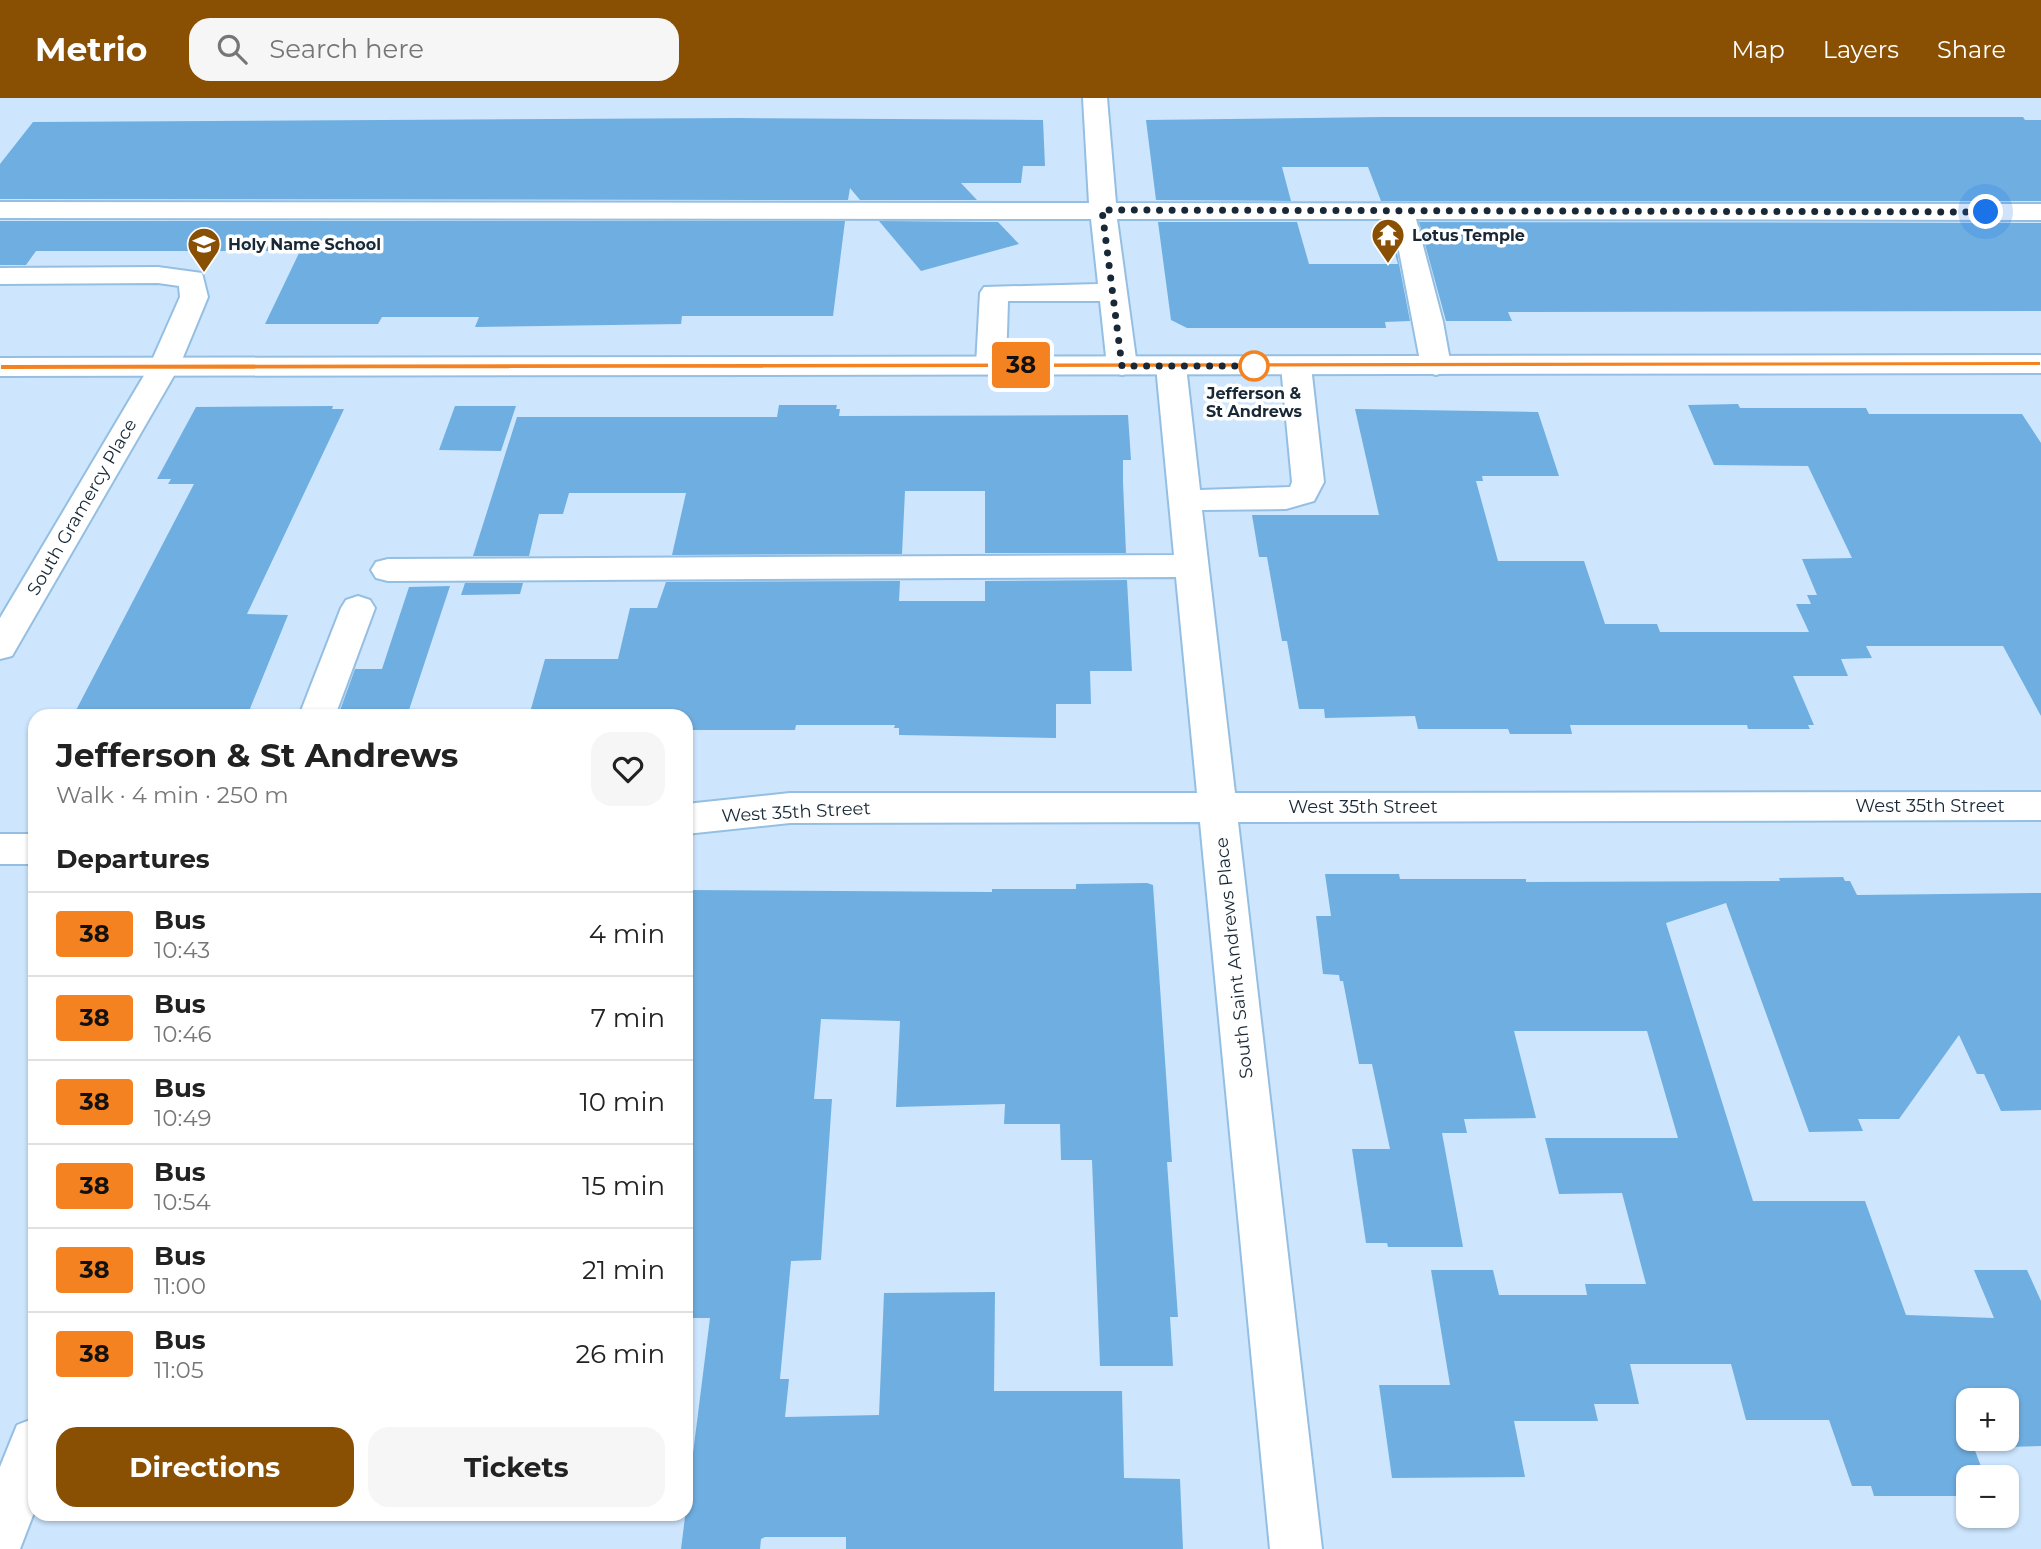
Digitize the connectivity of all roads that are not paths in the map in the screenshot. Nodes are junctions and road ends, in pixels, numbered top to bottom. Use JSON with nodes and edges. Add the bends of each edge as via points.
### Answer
{"nodes":[{"id":1,"x":1095,"y":98,"type":"edge"},
{"id":2,"x":0,"y":210,"type":"edge"},
{"id":3,"x":1102,"y":210,"type":"junction"},
{"id":4,"x":2041,"y":212,"type":"edge"},
{"id":5,"x":1404,"y":222,"type":"dead end"},
{"id":6,"x":0,"y":276,"type":"edge"},
{"id":7,"x":1112,"y":292,"type":"junction"},
{"id":8,"x":2041,"y":364,"type":"edge"},
{"id":9,"x":991,"y":365,"type":"junction"},
{"id":10,"x":1122,"y":366,"type":"junction"},
{"id":11,"x":1171,"y":366,"type":"junction"},
{"id":12,"x":1296,"y":366,"type":"junction"},
{"id":13,"x":1436,"y":366,"type":"junction"},
{"id":14,"x":0,"y":367,"type":"edge"},
{"id":15,"x":164,"y":367,"type":"junction"},
{"id":16,"x":1185,"y":500,"type":"junction"},
{"id":17,"x":1192,"y":566,"type":"junction"},
{"id":18,"x":388,"y":570,"type":"dead end"},
{"id":19,"x":358,"y":607,"type":"dead end"},
{"id":20,"x":0,"y":647,"type":"edge"},
{"id":21,"x":320,"y":709,"type":"edge"},
{"id":22,"x":2041,"y":806,"type":"edge"},
{"id":23,"x":1218,"y":807,"type":"junction"},
{"id":24,"x":693,"y":818,"type":"edge"},
{"id":25,"x":0,"y":849,"type":"edge"},
{"id":26,"x":28,"y":849,"type":"edge"},
{"id":27,"x":28,"y":1461,"type":"edge"},
{"id":28,"x":0,"y":1533,"type":"edge"},
{"id":29,"x":1296,"y":1549,"type":"edge"}],
"edges":[{"from":1,"to":3,"type":"street"},
{"from":2,"to":3,"type":"street"},
{"from":3,"to":4,"type":"street"},
{"from":3,"to":7,"type":"street"},
{"from":5,"to":13,"type":"street"},
{"from":6,"to":15,"type":"street","name":"South Gramercy Place","via":[[192,279],[194,298]]},
{"from":7,"to":9,"type":"street","via":[[994,293]]},
{"from":7,"to":10,"type":"street"},
{"from":8,"to":13,"type":"street"},
{"from":9,"to":10,"type":"street"},
{"from":9,"to":15,"type":"street"},
{"from":10,"to":11,"type":"street"},
{"from":11,"to":12,"type":"street"},
{"from":11,"to":16,"type":"street","name":"South Saint Andrews Place"},
{"from":12,"to":13,"type":"street"},
{"from":12,"to":16,"type":"street","via":[[1308,482],[1303,495]]},
{"from":14,"to":15,"type":"street"},
{"from":15,"to":20,"type":"street","name":"South Gramercy Place"},
{"from":16,"to":17,"type":"street","name":"South Saint Andrews Place"},
{"from":17,"to":18,"type":"street"},
{"from":17,"to":23,"type":"street","name":"South Saint Andrews Place"},
{"from":19,"to":21,"type":"street"},
{"from":22,"to":23,"type":"street","name":"West 35th Street"},
{"from":23,"to":24,"type":"street","name":"West 35th Street","via":[[790,808]]},
{"from":23,"to":29,"type":"street","name":"South Saint Andrews Place"},
{"from":25,"to":26,"type":"street"},
{"from":27,"to":28,"type":"street"}]}
